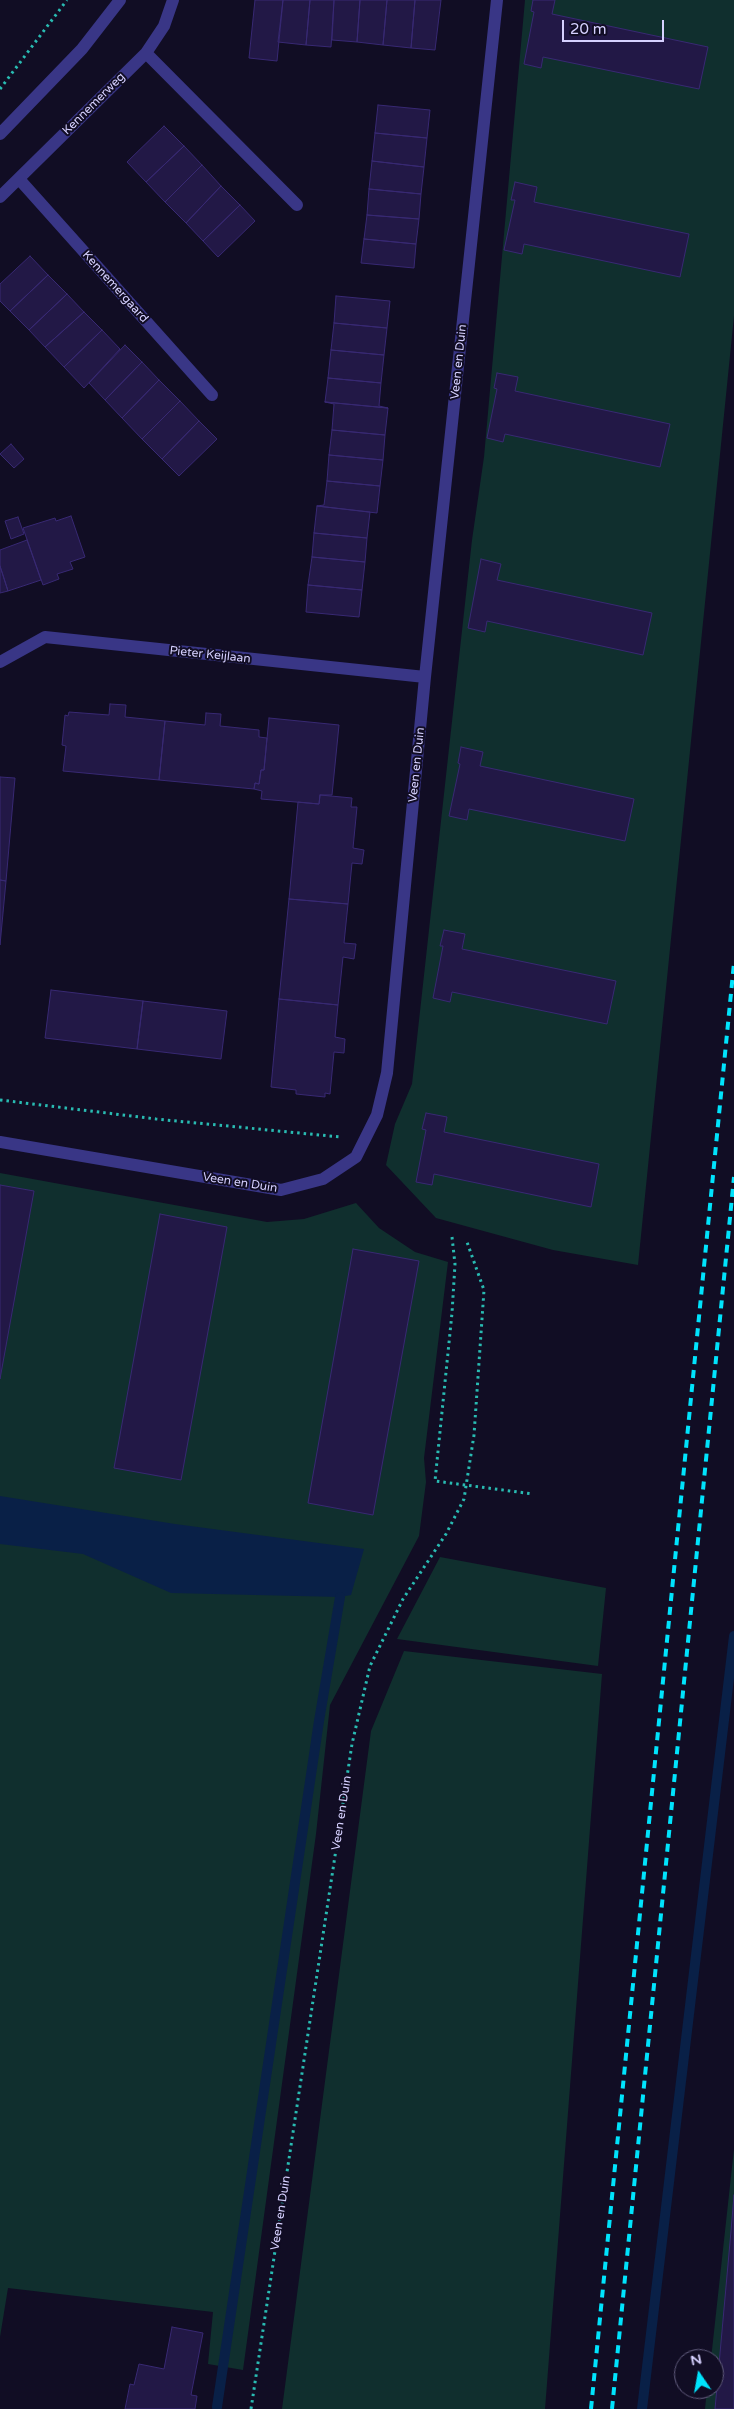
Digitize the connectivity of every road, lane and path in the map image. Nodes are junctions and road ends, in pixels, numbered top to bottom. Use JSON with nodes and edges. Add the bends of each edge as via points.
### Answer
{"nodes":[{"id":1,"x":67,"y":0,"type":"edge"},
{"id":2,"x":120,"y":0,"type":"edge"},
{"id":3,"x":173,"y":0,"type":"edge"},
{"id":4,"x":497,"y":0,"type":"edge"},
{"id":5,"x":146,"y":53,"type":"junction"},
{"id":6,"x":0,"y":89,"type":"edge"},
{"id":7,"x":0,"y":134,"type":"edge"},
{"id":8,"x":19,"y":179,"type":"junction"},
{"id":9,"x":0,"y":197,"type":"edge"},
{"id":10,"x":297,"y":205,"type":"dead end"},
{"id":11,"x":212,"y":396,"type":"dead end"},
{"id":12,"x":0,"y":662,"type":"edge"},
{"id":13,"x":425,"y":678,"type":"junction"},
{"id":14,"x":0,"y":1100,"type":"edge"},
{"id":15,"x":0,"y":1142,"type":"edge"},
{"id":16,"x":356,"y":1158,"type":"junction"},
{"id":17,"x":452,"y":1237,"type":"dead end"},
{"id":18,"x":467,"y":1242,"type":"dead end"},
{"id":19,"x":466,"y":1484,"type":"junction"},
{"id":20,"x":533,"y":1494,"type":"dead end"},
{"id":21,"x":252,"y":2409,"type":"edge"}],
"edges":[{"from":1,"to":6,"type":"path"},
{"from":2,"to":7,"type":"street","via":[[82,50]]},
{"from":3,"to":5,"type":"street","name":"Kennemerweg","via":[[164,26]]},
{"from":4,"to":13,"type":"street","name":"Veen en Duin"},
{"from":5,"to":8,"type":"street","name":"Kennemerweg"},
{"from":5,"to":10,"type":"street"},
{"from":8,"to":9,"type":"street","name":"Kennemerweg"},
{"from":8,"to":11,"type":"street","name":"Kennemergaard"},
{"from":12,"to":13,"type":"street","name":"Pieter Keijlaan","via":[[45,637]]},
{"from":13,"to":16,"type":"street","name":"Veen en Duin","via":[[387,1073],[377,1115]]},
{"from":14,"to":16,"type":"path","via":[[344,1137]]},
{"from":15,"to":16,"type":"street","name":"Veen en Duin","via":[[282,1190],[323,1179]]},
{"from":17,"to":19,"type":"path","via":[[455,1264],[452,1312],[435,1481]]},
{"from":18,"to":19,"type":"path","name":"Veen en Duin","via":[[484,1290],[474,1435]]},
{"from":19,"to":20,"type":"path"},
{"from":19,"to":21,"type":"path","name":"Veen en Duin","via":[[464,1499],[446,1534],[403,1600],[370,1666],[352,1744]]}]}
